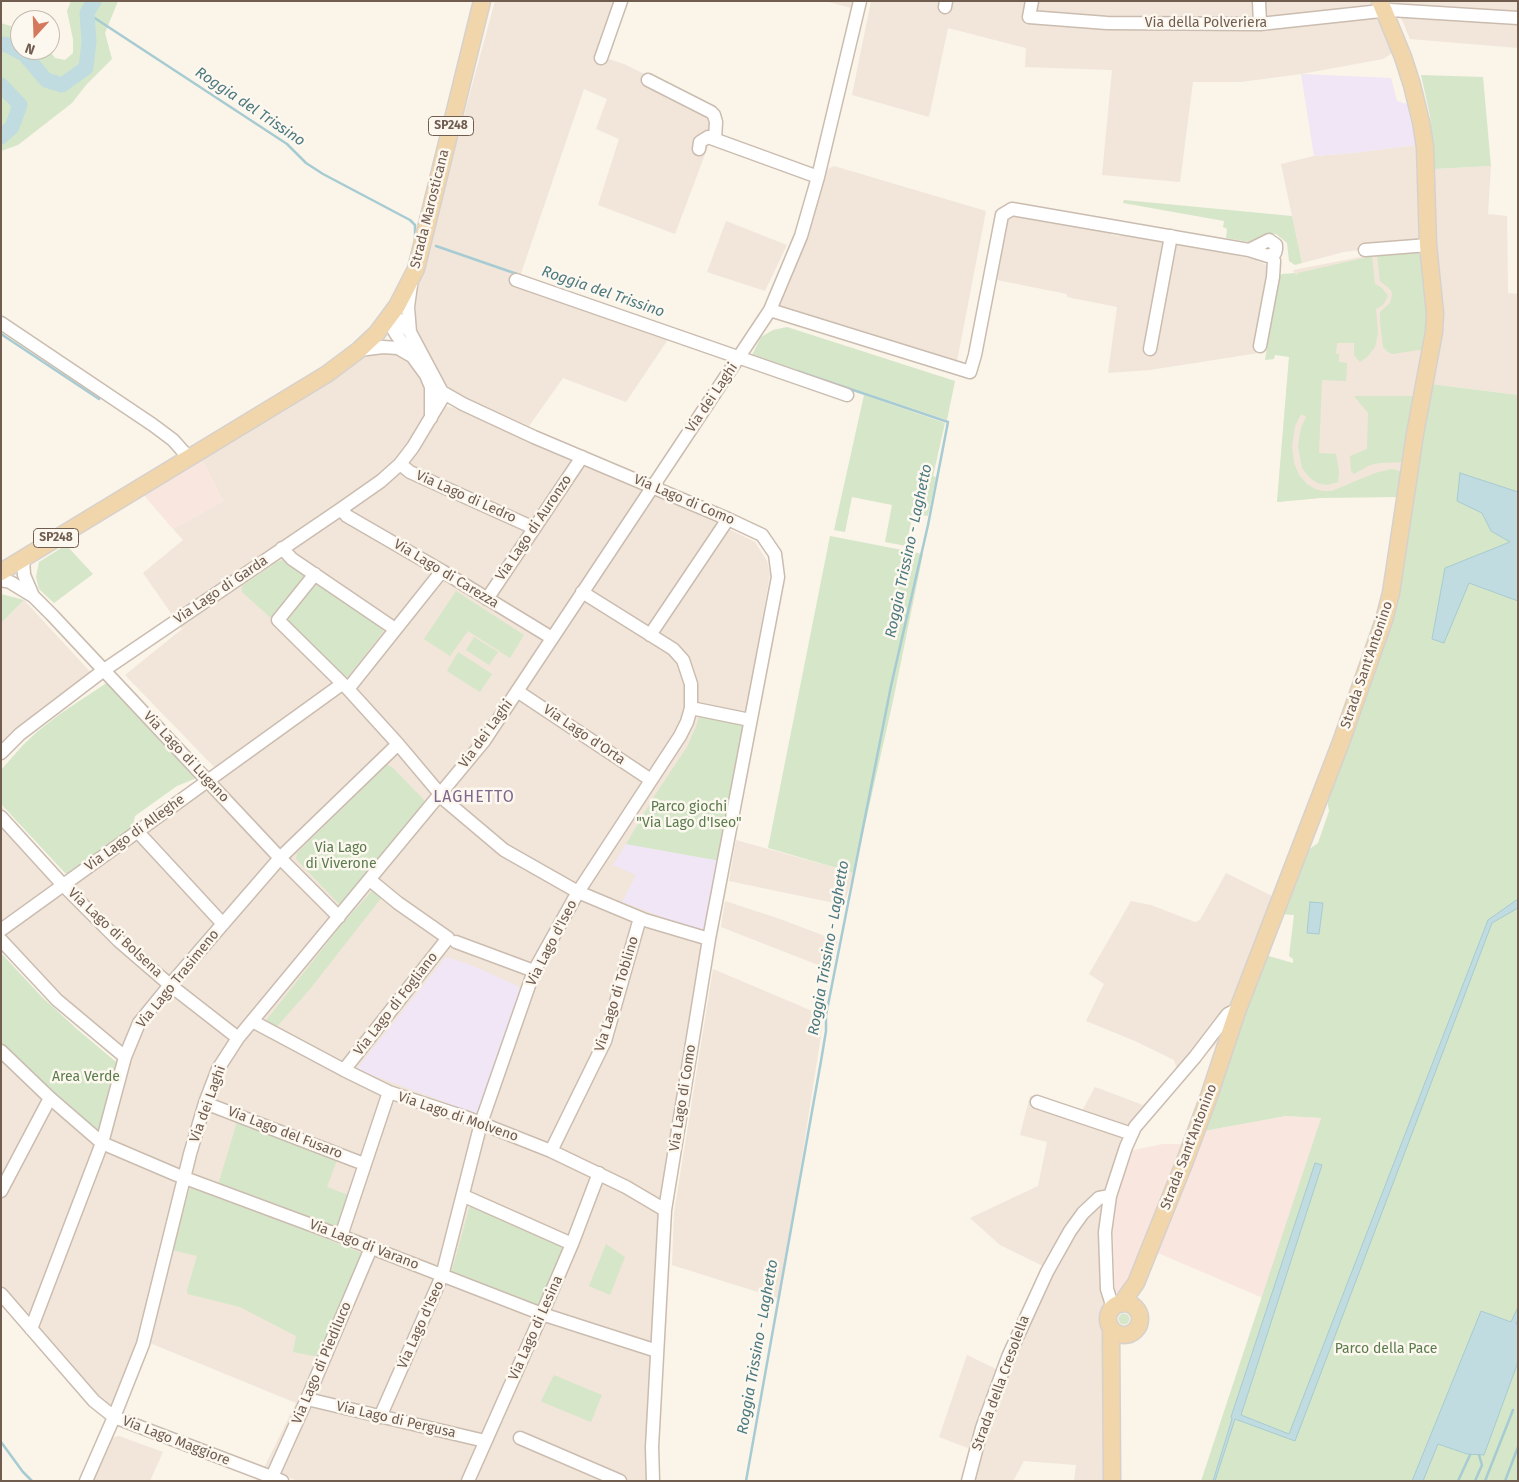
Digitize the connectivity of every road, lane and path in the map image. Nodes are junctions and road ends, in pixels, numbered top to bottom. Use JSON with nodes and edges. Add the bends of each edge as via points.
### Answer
{"nodes":[{"id":1,"x":482,"y":1,"type":"edge"},
{"id":2,"x":621,"y":1,"type":"edge"},
{"id":3,"x":860,"y":1,"type":"edge"},
{"id":4,"x":1032,"y":1,"type":"edge"},
{"id":5,"x":1259,"y":1,"type":"edge"},
{"id":6,"x":1381,"y":6,"type":"edge"},
{"id":7,"x":1518,"y":18,"type":"edge"},
{"id":8,"x":1260,"y":24,"type":"junction"},
{"id":9,"x":601,"y":58,"type":"dead end"},
{"id":10,"x":648,"y":80,"type":"dead end"},
{"id":11,"x":715,"y":139,"type":"junction"},
{"id":12,"x":699,"y":149,"type":"dead end"},
{"id":13,"x":818,"y":177,"type":"junction"},
{"id":14,"x":1170,"y":236,"type":"junction"},
{"id":15,"x":1428,"y":246,"type":"junction"},
{"id":16,"x":1365,"y":250,"type":"dead end"},
{"id":17,"x":411,"y":280,"type":"junction"},
{"id":18,"x":516,"y":280,"type":"dead end"},
{"id":19,"x":770,"y":310,"type":"junction"},
{"id":20,"x":390,"y":317,"type":"junction"},
{"id":21,"x":1,"y":323,"type":"edge"},
{"id":22,"x":410,"y":332,"type":"junction"},
{"id":23,"x":1260,"y":346,"type":"dead end"},
{"id":24,"x":1150,"y":349,"type":"dead end"},
{"id":25,"x":359,"y":350,"type":"junction"},
{"id":26,"x":410,"y":355,"type":"junction"},
{"id":27,"x":739,"y":358,"type":"junction"},
{"id":28,"x":437,"y":393,"type":"junction"},
{"id":29,"x":847,"y":395,"type":"dead end"},
{"id":30,"x":582,"y":457,"type":"junction"},
{"id":31,"x":189,"y":458,"type":"junction"},
{"id":32,"x":400,"y":464,"type":"junction"},
{"id":33,"x":652,"y":487,"type":"junction"},
{"id":34,"x":341,"y":509,"type":"junction"},
{"id":35,"x":728,"y":518,"type":"junction"},
{"id":36,"x":534,"y":528,"type":"junction"},
{"id":37,"x":282,"y":548,"type":"junction"},
{"id":38,"x":23,"y":558,"type":"junction"},
{"id":39,"x":442,"y":570,"type":"junction"},
{"id":40,"x":1,"y":572,"type":"edge"},
{"id":41,"x":315,"y":574,"type":"junction"},
{"id":42,"x":1,"y":580,"type":"edge"},
{"id":43,"x":582,"y":592,"type":"junction"},
{"id":44,"x":33,"y":596,"type":"junction"},
{"id":45,"x":487,"y":599,"type":"junction"},
{"id":46,"x":395,"y":629,"type":"junction"},
{"id":47,"x":650,"y":634,"type":"junction"},
{"id":48,"x":552,"y":638,"type":"junction"},
{"id":49,"x":104,"y":670,"type":"junction"},
{"id":50,"x":345,"y":686,"type":"junction"},
{"id":51,"x":517,"y":691,"type":"junction"},
{"id":52,"x":691,"y":708,"type":"junction"},
{"id":53,"x":750,"y":720,"type":"junction"},
{"id":54,"x":398,"y":744,"type":"junction"},
{"id":55,"x":1,"y":754,"type":"edge"},
{"id":56,"x":207,"y":780,"type":"junction"},
{"id":57,"x":651,"y":780,"type":"junction"},
{"id":58,"x":440,"y":795,"type":"junction"},
{"id":59,"x":1,"y":817,"type":"edge"},
{"id":60,"x":137,"y":831,"type":"junction"},
{"id":61,"x":280,"y":858,"type":"junction"},
{"id":62,"x":370,"y":880,"type":"junction"},
{"id":63,"x":63,"y":885,"type":"junction"},
{"id":64,"x":578,"y":892,"type":"junction"},
{"id":65,"x":339,"y":917,"type":"junction"},
{"id":66,"x":640,"y":918,"type":"junction"},
{"id":67,"x":223,"y":924,"type":"junction"},
{"id":68,"x":1,"y":930,"type":"edge"},
{"id":69,"x":709,"y":939,"type":"junction"},
{"id":70,"x":1,"y":940,"type":"edge"},
{"id":71,"x":452,"y":940,"type":"junction"},
{"id":72,"x":534,"y":971,"type":"junction"},
{"id":73,"x":170,"y":985,"type":"junction"},
{"id":74,"x":1238,"y":1009,"type":"junction"},
{"id":75,"x":252,"y":1021,"type":"junction"},
{"id":76,"x":238,"y":1038,"type":"junction"},
{"id":77,"x":1,"y":1051,"type":"edge"},
{"id":78,"x":125,"y":1057,"type":"junction"},
{"id":79,"x":344,"y":1070,"type":"junction"},
{"id":80,"x":389,"y":1092,"type":"junction"},
{"id":81,"x":50,"y":1098,"type":"junction"},
{"id":82,"x":1036,"y":1102,"type":"dead end"},
{"id":83,"x":205,"y":1103,"type":"junction"},
{"id":84,"x":481,"y":1123,"type":"junction"},
{"id":85,"x":1132,"y":1134,"type":"junction"},
{"id":86,"x":102,"y":1143,"type":"junction"},
{"id":87,"x":551,"y":1151,"type":"junction"},
{"id":88,"x":364,"y":1164,"type":"junction"},
{"id":89,"x":599,"y":1173,"type":"junction"},
{"id":90,"x":184,"y":1178,"type":"junction"},
{"id":91,"x":1,"y":1191,"type":"edge"},
{"id":92,"x":464,"y":1196,"type":"junction"},
{"id":93,"x":1110,"y":1196,"type":"junction"},
{"id":94,"x":665,"y":1210,"type":"junction"},
{"id":95,"x":341,"y":1236,"type":"junction"},
{"id":96,"x":572,"y":1244,"type":"junction"},
{"id":97,"x":371,"y":1248,"type":"junction"},
{"id":98,"x":442,"y":1276,"type":"junction"},
{"id":99,"x":1136,"y":1284,"type":"junction"},
{"id":100,"x":1,"y":1294,"type":"edge"},
{"id":101,"x":1117,"y":1306,"type":"junction"},
{"id":102,"x":1138,"y":1311,"type":"junction"},
{"id":103,"x":542,"y":1314,"type":"junction"},
{"id":104,"x":31,"y":1329,"type":"junction"},
{"id":105,"x":1111,"y":1329,"type":"junction"},
{"id":106,"x":1130,"y":1334,"type":"junction"},
{"id":107,"x":657,"y":1350,"type":"junction"},
{"id":108,"x":1111,"y":1362,"type":"junction"},
{"id":109,"x":307,"y":1399,"type":"junction"},
{"id":110,"x":114,"y":1417,"type":"junction"},
{"id":111,"x":380,"y":1417,"type":"junction"},
{"id":112,"x":520,"y":1438,"type":"dead end"},
{"id":113,"x":486,"y":1442,"type":"junction"},
{"id":114,"x":277,"y":1479,"type":"edge"},
{"id":115,"x":86,"y":1481,"type":"edge"},
{"id":116,"x":468,"y":1481,"type":"edge"},
{"id":117,"x":620,"y":1481,"type":"edge"},
{"id":118,"x":653,"y":1481,"type":"edge"},
{"id":119,"x":968,"y":1481,"type":"edge"},
{"id":120,"x":1112,"y":1481,"type":"edge"}],
"edges":[{"from":1,"to":17,"type":"main road","name":"Strada Marosticana","number":"SP248"},
{"from":2,"to":9,"type":"street"},
{"from":3,"to":13,"type":"street","name":"Via dei Laghi"},
{"from":4,"to":8,"type":"street","name":"Via della Polveriera","via":[[1030,17],[1107,23]]},
{"from":5,"to":8,"type":"street"},
{"from":6,"to":7,"type":"street","name":"Via della Polveriera","via":[[1390,10]]},
{"from":6,"to":8,"type":"street","name":"Via della Polveriera"},
{"from":6,"to":15,"type":"main road","name":"Strada Sant'Antonino","via":[[1403,57],[1421,122],[1425,147]]},
{"from":10,"to":11,"type":"street","via":[[710,112],[716,122]]},
{"from":11,"to":12,"type":"street","via":[[704,138]]},
{"from":11,"to":13,"type":"street"},
{"from":13,"to":19,"type":"street","name":"Via dei Laghi","via":[[801,236]]},
{"from":14,"to":19,"type":"street","via":[[1012,209],[1002,215],[970,372]]},
{"from":14,"to":23,"type":"street","via":[[1272,256],[1273,277]]},
{"from":14,"to":24,"type":"street"},
{"from":15,"to":16,"type":"street"},
{"from":15,"to":74,"type":"main road","name":"Strada Sant'Antonino","via":[[1434,332],[1388,606],[1338,751]]},
{"from":17,"to":20,"type":"main road","name":"Strada Marosticana","number":"SP248"},
{"from":17,"to":22,"type":"street"},
{"from":18,"to":27,"type":"street"},
{"from":19,"to":27,"type":"street","name":"Via dei Laghi"},
{"from":20,"to":22,"type":"street","via":[[397,318]]},
{"from":20,"to":25,"type":"main road","name":"Strada Marosticana","number":"SP248"},
{"from":20,"to":26,"type":"street","via":[[392,327]]},
{"from":21,"to":31,"type":"street","via":[[153,425]]},
{"from":22,"to":28,"type":"street"},
{"from":25,"to":26,"type":"street","via":[[398,348]]},
{"from":25,"to":31,"type":"main road","name":"Strada Marosticana","number":"SP248","via":[[327,374]]},
{"from":26,"to":28,"type":"street"},
{"from":27,"to":29,"type":"street"},
{"from":27,"to":33,"type":"street","name":"Via dei Laghi"},
{"from":28,"to":30,"type":"street","name":"Via Lago di Como"},
{"from":28,"to":32,"type":"street","name":"Via Lago di Garda","via":[[443,397],[414,447]]},
{"from":30,"to":33,"type":"street","name":"Via Lago di Como"},
{"from":30,"to":36,"type":"street","name":"Via Lago di Auronzo"},
{"from":31,"to":38,"type":"main road","name":"Strada Marosticana","number":"SP248"},
{"from":32,"to":34,"type":"street","name":"Via Lago di Garda"},
{"from":32,"to":36,"type":"street","name":"Via Lago di Ledro","via":[[410,472]]},
{"from":33,"to":35,"type":"street","name":"Via Lago di Como"},
{"from":33,"to":43,"type":"street","name":"Via dei Laghi"},
{"from":34,"to":37,"type":"street","name":"Via Lago di Garda"},
{"from":34,"to":39,"type":"street","name":"Via Lago di Carezza","via":[[347,516]]},
{"from":35,"to":47,"type":"street"},
{"from":35,"to":53,"type":"street","name":"Via Lago di Como","via":[[762,535],[775,554],[778,577]]},
{"from":36,"to":45,"type":"street","name":"Via Lago di Auronzo"},
{"from":37,"to":41,"type":"street"},
{"from":37,"to":49,"type":"street","name":"Via Lago di Garda"},
{"from":38,"to":40,"type":"main road","name":"Strada Marosticana","number":"SP248"},
{"from":38,"to":44,"type":"street","name":"Via Lago di Lugano","via":[[24,576]]},
{"from":39,"to":45,"type":"street","name":"Via Lago di Carezza"},
{"from":39,"to":46,"type":"street","name":"Via Lago di Alleghe"},
{"from":41,"to":46,"type":"street"},
{"from":41,"to":50,"type":"street","via":[[278,620]]},
{"from":42,"to":44,"type":"street","name":"Via Lago di Lugano"},
{"from":43,"to":47,"type":"street","name":"Via Lago d'Iseo"},
{"from":43,"to":48,"type":"street","name":"Via dei Laghi"},
{"from":44,"to":49,"type":"street","name":"Via Lago di Lugano"},
{"from":45,"to":48,"type":"street","name":"Via Lago di Carezza"},
{"from":46,"to":50,"type":"street","name":"Via Lago di Alleghe"},
{"from":47,"to":52,"type":"street","name":"Via Lago d'Iseo","via":[[683,660],[691,684]]},
{"from":48,"to":51,"type":"street","name":"Via dei Laghi"},
{"from":49,"to":55,"type":"street","name":"Via Lago di Garda","via":[[20,734]]},
{"from":49,"to":56,"type":"street","name":"Via Lago di Lugano"},
{"from":50,"to":54,"type":"street"},
{"from":50,"to":56,"type":"street","name":"Via Lago di Alleghe"},
{"from":51,"to":57,"type":"street","name":"Via Lago d'Orta"},
{"from":51,"to":58,"type":"street","name":"Via dei Laghi","via":[[484,741]]},
{"from":52,"to":53,"type":"street"},
{"from":52,"to":57,"type":"street","name":"Via Lago d'Iseo","via":[[680,736]]},
{"from":53,"to":69,"type":"street","name":"Via Lago di Como"},
{"from":54,"to":58,"type":"street"},
{"from":54,"to":61,"type":"street","name":"Via Lago Trasimeno"},
{"from":56,"to":60,"type":"street","name":"Via Lago di Alleghe"},
{"from":56,"to":61,"type":"street","name":"Via Lago di Lugano"},
{"from":57,"to":64,"type":"street","name":"Via Lago d'Iseo"},
{"from":58,"to":62,"type":"street","name":"Via dei Laghi"},
{"from":58,"to":64,"type":"street","via":[[504,850]]},
{"from":59,"to":63,"type":"street","name":"Via Lago di Bolsena"},
{"from":60,"to":63,"type":"street","name":"Via Lago di Alleghe"},
{"from":60,"to":67,"type":"street"},
{"from":61,"to":65,"type":"street","name":"Via Lago di Lugano"},
{"from":61,"to":67,"type":"street","name":"Via Lago Trasimeno"},
{"from":62,"to":65,"type":"street","name":"Via dei Laghi"},
{"from":62,"to":71,"type":"street"},
{"from":63,"to":68,"type":"street","name":"Via Lago di Alleghe"},
{"from":63,"to":73,"type":"street","name":"Via Lago di Bolsena","via":[[119,941]]},
{"from":64,"to":66,"type":"street"},
{"from":64,"to":72,"type":"street","name":"Via Lago d'Iseo"},
{"from":65,"to":75,"type":"street","name":"Via dei Laghi"},
{"from":66,"to":69,"type":"street"},
{"from":66,"to":87,"type":"street","name":"Via Lago di Toblino","via":[[605,1041]]},
{"from":67,"to":73,"type":"street","name":"Via Lago Trasimeno"},
{"from":69,"to":94,"type":"street","name":"Via Lago di Como"},
{"from":70,"to":78,"type":"street","via":[[57,1000]]},
{"from":71,"to":72,"type":"street"},
{"from":71,"to":79,"type":"street","name":"Via Lago di Fogliano"},
{"from":72,"to":84,"type":"street","name":"Via Lago d'Iseo"},
{"from":73,"to":76,"type":"street","name":"Via Lago di Bolsena"},
{"from":73,"to":78,"type":"street","name":"Via Lago Trasimeno","via":[[139,1024]]},
{"from":74,"to":85,"type":"street","name":"Strada Sant'Antonino","via":[[1228,1014]]},
{"from":74,"to":99,"type":"main road","name":"Strada Sant'Antonino","via":[[1208,1099]]},
{"from":75,"to":76,"type":"street","name":"Via dei Laghi"},
{"from":75,"to":79,"type":"street","name":"Via Lago di Molveno"},
{"from":76,"to":83,"type":"street","name":"Via dei Laghi","via":[[218,1069]]},
{"from":77,"to":81,"type":"street","name":"Via Lago di Varano"},
{"from":78,"to":86,"type":"street","name":"Via Lago Trasimeno"},
{"from":79,"to":80,"type":"street","name":"Via Lago di Molveno"},
{"from":80,"to":84,"type":"street","name":"Via Lago di Molveno"},
{"from":80,"to":88,"type":"street"},
{"from":81,"to":86,"type":"street","name":"Via Lago di Varano"},
{"from":81,"to":91,"type":"street"},
{"from":82,"to":85,"type":"street"},
{"from":83,"to":88,"type":"street","name":"Via Lago del Fusaro"},
{"from":83,"to":90,"type":"street","name":"Via dei Laghi"},
{"from":84,"to":87,"type":"street","name":"Via Lago di Molveno"},
{"from":84,"to":92,"type":"street","name":"Via Lago d'Iseo"},
{"from":85,"to":93,"type":"street","name":"Strada Sant'Antonino"},
{"from":86,"to":90,"type":"street","name":"Via Lago di Varano"},
{"from":86,"to":104,"type":"street","name":"Via Lago Trasimeno"},
{"from":87,"to":89,"type":"street","name":"Via Lago di Molveno"},
{"from":88,"to":95,"type":"street"},
{"from":89,"to":94,"type":"street","name":"Via Lago di Molveno"},
{"from":89,"to":96,"type":"street","name":"Via Lago di Lesina"},
{"from":90,"to":95,"type":"street","name":"Via Lago di Varano"},
{"from":90,"to":110,"type":"street","name":"Via dei Laghi","via":[[143,1344]]},
{"from":92,"to":96,"type":"street"},
{"from":92,"to":98,"type":"street","name":"Via Lago d'Iseo"},
{"from":93,"to":101,"type":"street","name":"Strada Sant'Antonino","via":[[1105,1232],[1107,1289]]},
{"from":93,"to":119,"type":"street","name":"Strada della Cresolella","via":[[1099,1198],[1083,1213],[1044,1279],[1008,1357],[982,1428]]},
{"from":94,"to":107,"type":"street","name":"Via Lago di Como"},
{"from":95,"to":97,"type":"street","name":"Via Lago di Varano"},
{"from":96,"to":103,"type":"street","name":"Via Lago di Lesina"},
{"from":97,"to":98,"type":"street","name":"Via Lago di Varano"},
{"from":97,"to":109,"type":"street","name":"Via Lago di Piediluco"},
{"from":98,"to":103,"type":"street","name":"Via Lago di Varano"},
{"from":98,"to":111,"type":"street","name":"Via Lago d'Iseo"},
{"from":99,"to":101,"type":"main road","name":"Strada Sant'Antonino"},
{"from":99,"to":102,"type":"main road","name":"Strada Sant'Antonino"},
{"from":100,"to":104,"type":"street","name":"Via Lago Maggiore"},
{"from":101,"to":102,"type":"main road","via":[[1130,1305]]},
{"from":101,"to":105,"type":"main road","name":"Strada Sant'Antonino","via":[[1110,1311]]},
{"from":102,"to":106,"type":"main road","name":"Strada Sant'Antonino","via":[[1140,1322]]},
{"from":103,"to":107,"type":"street","name":"Via Lago di Varano"},
{"from":103,"to":113,"type":"street","name":"Via Lago di Lesina"},
{"from":104,"to":110,"type":"street","name":"Via Lago Maggiore","via":[[94,1401]]},
{"from":105,"to":106,"type":"main road","via":[[1120,1334]]},
{"from":105,"to":108,"type":"main road","name":"Strada Sant'Antonino"},
{"from":106,"to":108,"type":"main road","name":"Strada Sant'Antonino","via":[[1117,1348]]},
{"from":107,"to":118,"type":"street","name":"Via Lago di Como"},
{"from":108,"to":120,"type":"main road","name":"Strada Sant'Antonino"},
{"from":109,"to":111,"type":"street","name":"Via Lago di Pergusa"},
{"from":109,"to":114,"type":"street","name":"Via Lago di Piediluco"},
{"from":110,"to":114,"type":"street","name":"Via Lago Maggiore"},
{"from":110,"to":115,"type":"street","name":"Via dei Laghi"},
{"from":111,"to":113,"type":"street","name":"Via Lago di Pergusa"},
{"from":112,"to":117,"type":"street"},
{"from":113,"to":116,"type":"street","name":"Via Lago di Lesina"}]}
